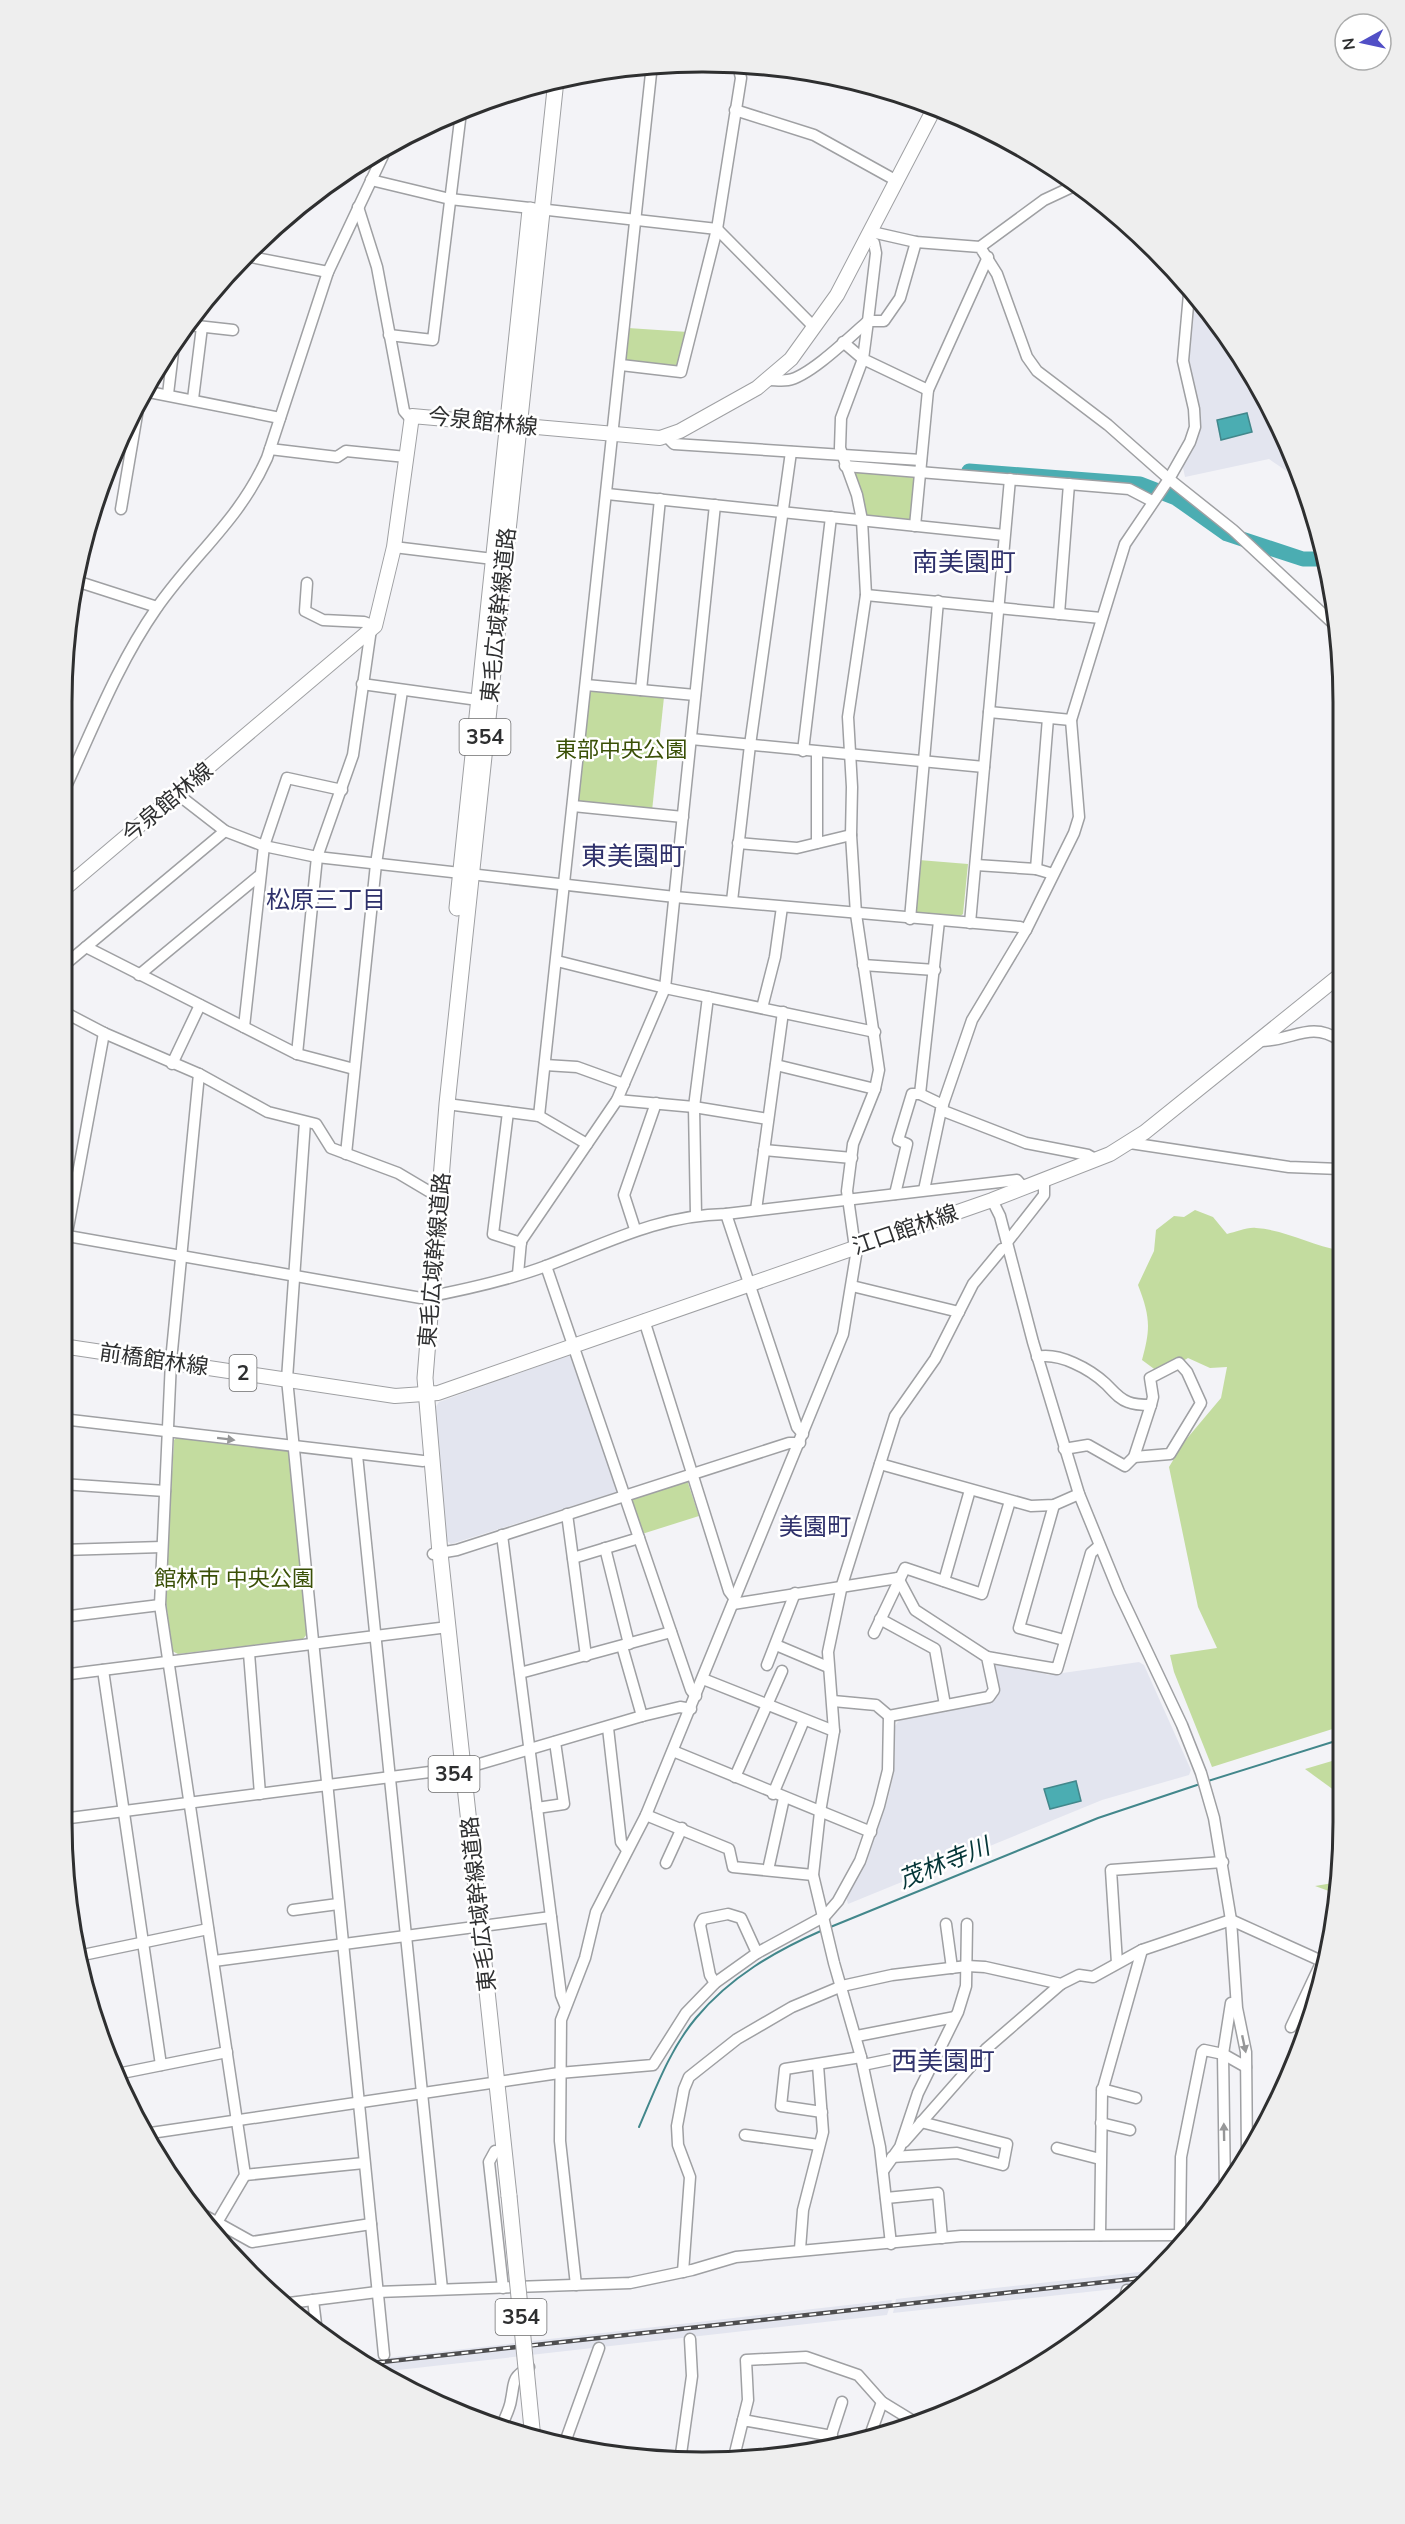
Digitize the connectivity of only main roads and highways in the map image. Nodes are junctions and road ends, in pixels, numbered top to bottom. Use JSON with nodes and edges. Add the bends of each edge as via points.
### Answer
{"nodes":[{"id":1,"x":553,"y":90,"type":"edge"},
{"id":2,"x":544,"y":92,"type":"edge"},
{"id":3,"x":931,"y":115,"type":"edge"},
{"id":4,"x":535,"y":208,"type":"junction"},
{"id":5,"x":512,"y":425,"type":"junction"},
{"id":6,"x":466,"y":874,"type":"junction"},
{"id":7,"x":72,"y":882,"type":"edge"},
{"id":8,"x":1333,"y":981,"type":"edge"},
{"id":9,"x":426,"y":1297,"type":"junction"},
{"id":10,"x":72,"y":1347,"type":"edge"},
{"id":11,"x":421,"y":1396,"type":"junction"},
{"id":12,"x":437,"y":1554,"type":"junction"},
{"id":13,"x":504,"y":2196,"type":"junction"},
{"id":14,"x":524,"y":2426,"type":"edge"},
{"id":15,"x":532,"y":2429,"type":"edge"}],
"edges":[{"from":1,"to":4,"type":"highway","name":"東毛広域幹線道路","number":"354"},
{"from":2,"to":4,"type":"highway","name":"東毛広域幹線道路","number":"354"},
{"from":3,"to":5,"type":"main road","name":"今泉館林線","via":[[837,295],[791,359],[769,380],[667,437]]},
{"from":4,"to":5,"type":"highway","name":"東毛広域幹線道路","number":"354"},
{"from":5,"to":6,"type":"highway","name":"東毛広域幹線道路","number":"354"},
{"from":5,"to":6,"type":"highway","name":"東毛広域幹線道路","number":"354","via":[[478,700]]},
{"from":5,"to":7,"type":"main road","name":"今泉館林線","via":[[417,414],[410,418],[394,547],[373,627]]},
{"from":6,"to":9,"type":"highway","name":"東毛広域幹線道路","number":"354"},
{"from":6,"to":9,"type":"highway","name":"東毛広域幹線道路","number":"354","via":[[430,1192]]},
{"from":8,"to":11,"type":"main road","name":"江口館林線","via":[[1130,1143],[1097,1160],[448,1390]]},
{"from":9,"to":11,"type":"highway","name":"東毛広域幹線道路","number":"354"},
{"from":10,"to":11,"type":"main road","name":"前橋館林線","number":"2","via":[[395,1396]]},
{"from":11,"to":12,"type":"highway","name":"東毛広域幹線道路","number":"354"},
{"from":11,"to":12,"type":"highway","name":"東毛広域幹線道路","number":"354","via":[[423,1461]]},
{"from":12,"to":13,"type":"highway","name":"東毛広域幹線道路","number":"354"},
{"from":13,"to":14,"type":"highway","name":"東毛広域幹線道路","number":"354"},
{"from":13,"to":15,"type":"highway","name":"東毛広域幹線道路","number":"354","bridge":true}]}
